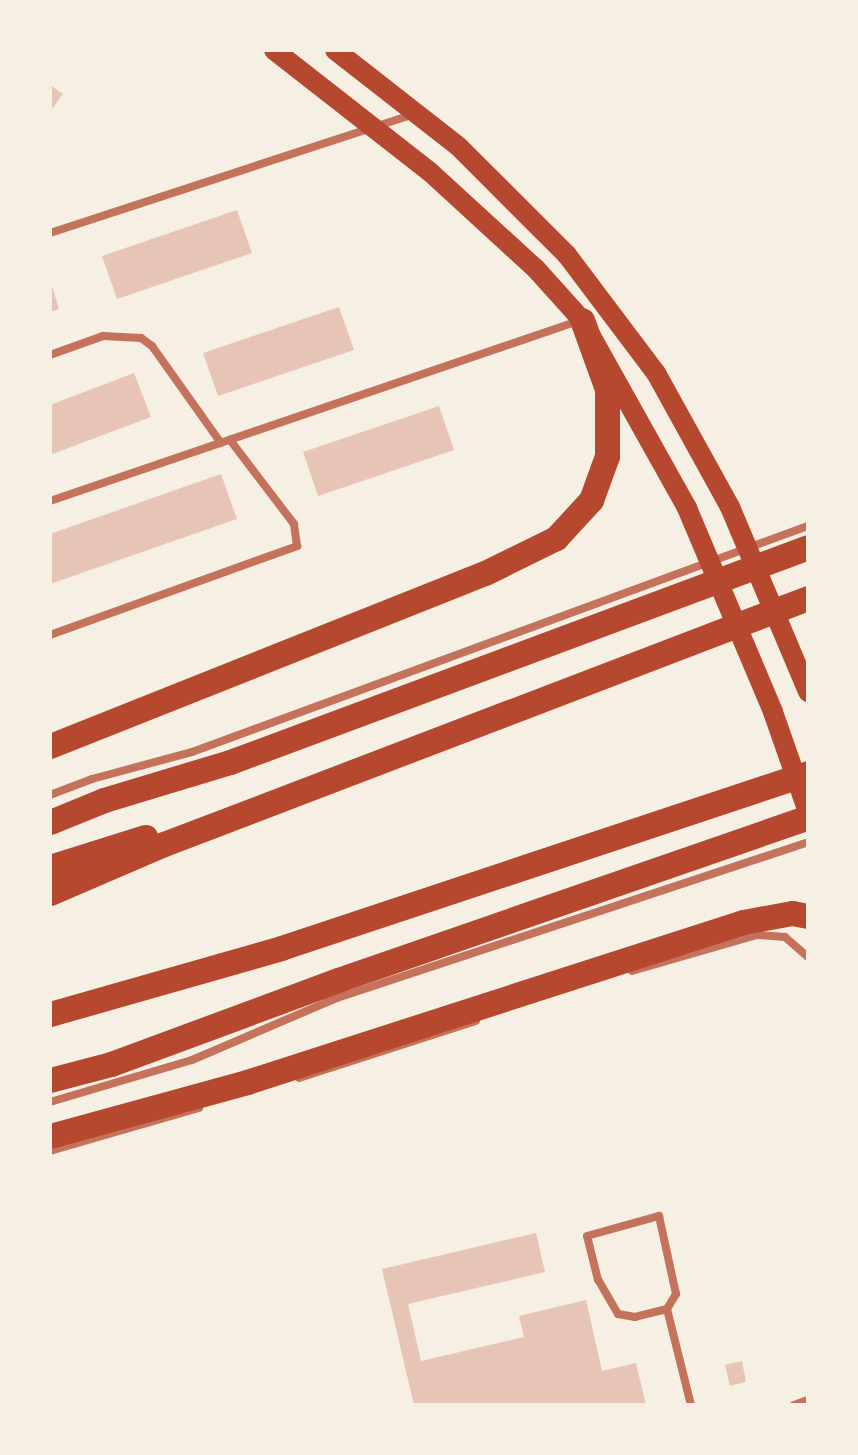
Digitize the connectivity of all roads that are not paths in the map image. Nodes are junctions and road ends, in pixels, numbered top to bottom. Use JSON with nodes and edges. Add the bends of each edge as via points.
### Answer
{"nodes":[{"id":1,"x":274,"y":50,"type":"edge"},
{"id":2,"x":335,"y":50,"type":"edge"},
{"id":3,"x":415,"y":114,"type":"junction"},
{"id":4,"x":374,"y":128,"type":"junction"},
{"id":5,"x":50,"y":234,"type":"edge"},
{"id":6,"x":582,"y":320,"type":"junction"},
{"id":7,"x":50,"y":355,"type":"edge"},
{"id":8,"x":225,"y":441,"type":"junction"},
{"id":9,"x":50,"y":501,"type":"edge"},
{"id":10,"x":808,"y":526,"type":"edge"},
{"id":11,"x":808,"y":547,"type":"edge"},
{"id":12,"x":808,"y":598,"type":"edge"},
{"id":13,"x":50,"y":634,"type":"edge"},
{"id":14,"x":808,"y":692,"type":"edge"},
{"id":15,"x":337,"y":710,"type":"junction"},
{"id":16,"x":50,"y":746,"type":"edge"},
{"id":17,"x":808,"y":773,"type":"edge"},
{"id":18,"x":50,"y":795,"type":"edge"},
{"id":19,"x":266,"y":805,"type":"junction"},
{"id":20,"x":808,"y":814,"type":"edge"},
{"id":21,"x":50,"y":822,"type":"edge"},
{"id":22,"x":808,"y":842,"type":"edge"},
{"id":23,"x":50,"y":868,"type":"edge"},
{"id":24,"x":50,"y":893,"type":"edge"},
{"id":25,"x":808,"y":916,"type":"edge"},
{"id":26,"x":281,"y":948,"type":"junction"},
{"id":27,"x":808,"y":957,"type":"edge"},
{"id":28,"x":623,"y":974,"type":"dead end"},
{"id":29,"x":548,"y":998,"type":"dead end"},
{"id":30,"x":529,"y":1004,"type":"dead end"},
{"id":31,"x":50,"y":1014,"type":"edge"},
{"id":32,"x":494,"y":1016,"type":"dead end"},
{"id":33,"x":50,"y":1032,"type":"edge"},
{"id":34,"x":50,"y":1080,"type":"edge"},
{"id":35,"x":50,"y":1102,"type":"edge"},
{"id":36,"x":50,"y":1136,"type":"edge"},
{"id":37,"x":50,"y":1151,"type":"edge"},
{"id":38,"x":667,"y":1309,"type":"junction"},
{"id":39,"x":808,"y":1400,"type":"edge"},
{"id":40,"x":691,"y":1405,"type":"edge"},
{"id":41,"x":794,"y":1405,"type":"edge"}],
"edges":[{"from":1,"to":4,"type":"main road"},
{"from":2,"to":3,"type":"main road"},
{"from":3,"to":4,"type":"lane"},
{"from":3,"to":14,"type":"main road","via":[[459,147],[567,254],[656,373],[730,507]]},
{"from":4,"to":5,"type":"lane"},
{"from":4,"to":6,"type":"main road","via":[[522,256]]},
{"from":6,"to":8,"type":"lane"},
{"from":6,"to":16,"type":"main road","via":[[606,389],[608,456],[591,500],[556,538]]},
{"from":6,"to":20,"type":"main road","via":[[687,508]]},
{"from":7,"to":8,"type":"lane","via":[[103,336],[140,338]]},
{"from":8,"to":9,"type":"lane"},
{"from":8,"to":13,"type":"lane","via":[[294,524],[297,546]]},
{"from":10,"to":15,"type":"lane"},
{"from":11,"to":15,"type":"main road"},
{"from":12,"to":19,"type":"main road"},
{"from":15,"to":18,"type":"lane"},
{"from":15,"to":21,"type":"main road"},
{"from":17,"to":26,"type":"main road"},
{"from":19,"to":23,"type":"main road"},
{"from":19,"to":24,"type":"main road"},
{"from":20,"to":34,"type":"main road","via":[[111,1064]]},
{"from":22,"to":35,"type":"lane","via":[[337,998],[192,1060]]},
{"from":25,"to":36,"type":"main road","via":[[743,922],[247,1082]]},
{"from":26,"to":31,"type":"main road"},
{"from":26,"to":33,"type":"main road"},
{"from":27,"to":28,"type":"lane","via":[[785,937],[758,935]]},
{"from":29,"to":30,"type":"lane"},
{"from":32,"to":37,"type":"lane"},
{"from":38,"to":38,"type":"lane","via":[[676,1294],[659,1216],[587,1236],[598,1280],[618,1314]]},
{"from":38,"to":40,"type":"lane"},
{"from":39,"to":41,"type":"lane"}]}
